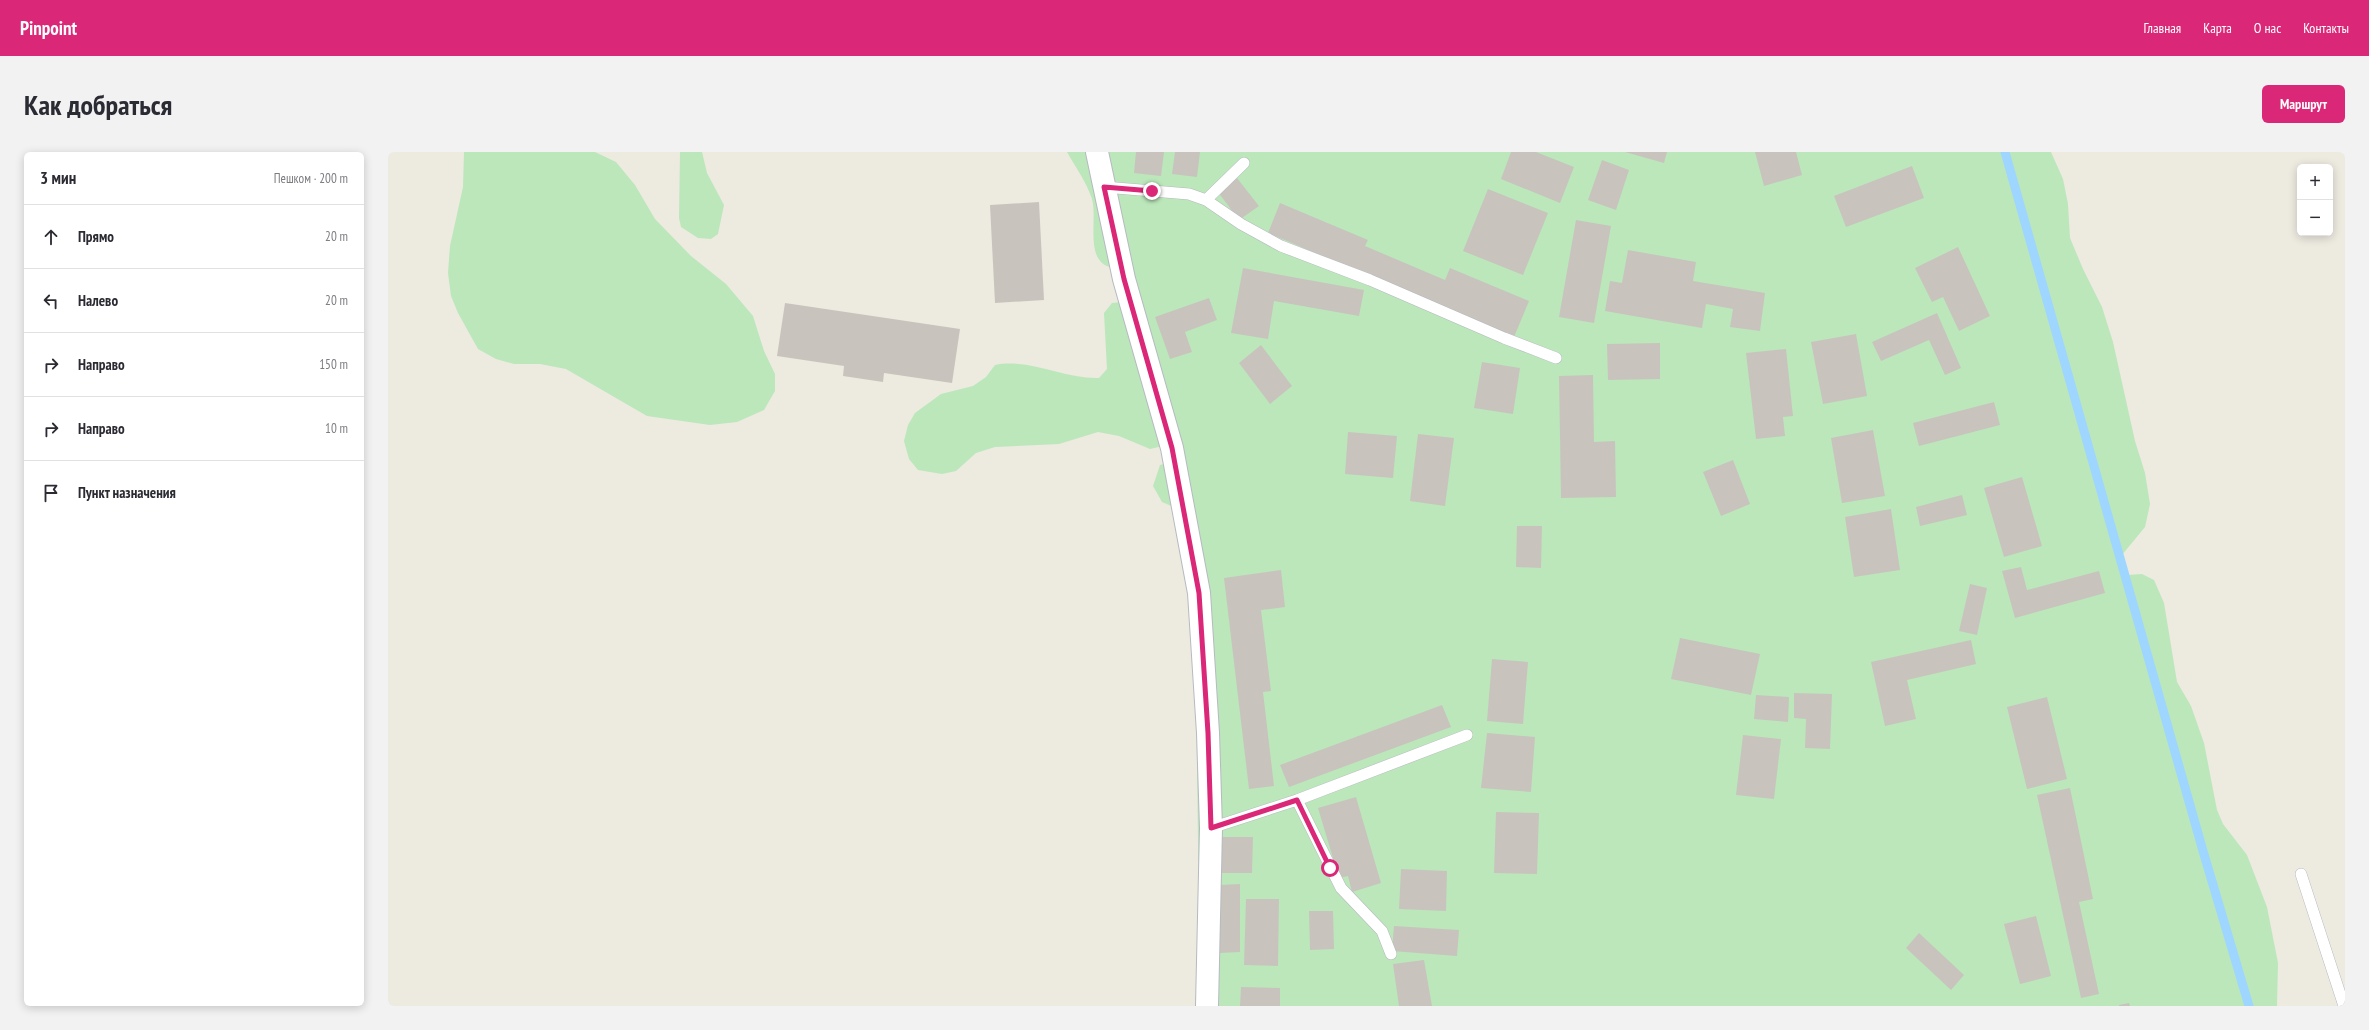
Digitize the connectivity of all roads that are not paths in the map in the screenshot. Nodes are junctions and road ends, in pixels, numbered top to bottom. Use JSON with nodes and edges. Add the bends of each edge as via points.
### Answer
{"nodes":[{"id":1,"x":1097,"y":152,"type":"edge"},
{"id":2,"x":1244,"y":163,"type":"dead end"},
{"id":3,"x":1104,"y":187,"type":"junction"},
{"id":4,"x":1206,"y":200,"type":"junction"},
{"id":5,"x":1556,"y":358,"type":"dead end"},
{"id":6,"x":1467,"y":735,"type":"dead end"},
{"id":7,"x":1297,"y":800,"type":"junction"},
{"id":8,"x":1211,"y":828,"type":"junction"},
{"id":9,"x":2301,"y":874,"type":"dead end"},
{"id":10,"x":1391,"y":954,"type":"dead end"},
{"id":11,"x":1207,"y":1006,"type":"edge"},
{"id":12,"x":2344,"y":1006,"type":"edge"}],
"edges":[{"from":1,"to":3,"type":"main road"},
{"from":2,"to":4,"type":"lane"},
{"from":3,"to":4,"type":"lane","via":[[1189,194]]},
{"from":3,"to":8,"type":"main road","via":[[1124,279],[1172,448],[1199,593]]},
{"from":4,"to":5,"type":"lane","via":[[1241,224],[1282,246]]},
{"from":6,"to":7,"type":"lane"},
{"from":7,"to":8,"type":"lane"},
{"from":7,"to":10,"type":"lane","via":[[1341,888],[1382,931]]},
{"from":8,"to":11,"type":"main road"},
{"from":9,"to":12,"type":"lane"}]}
